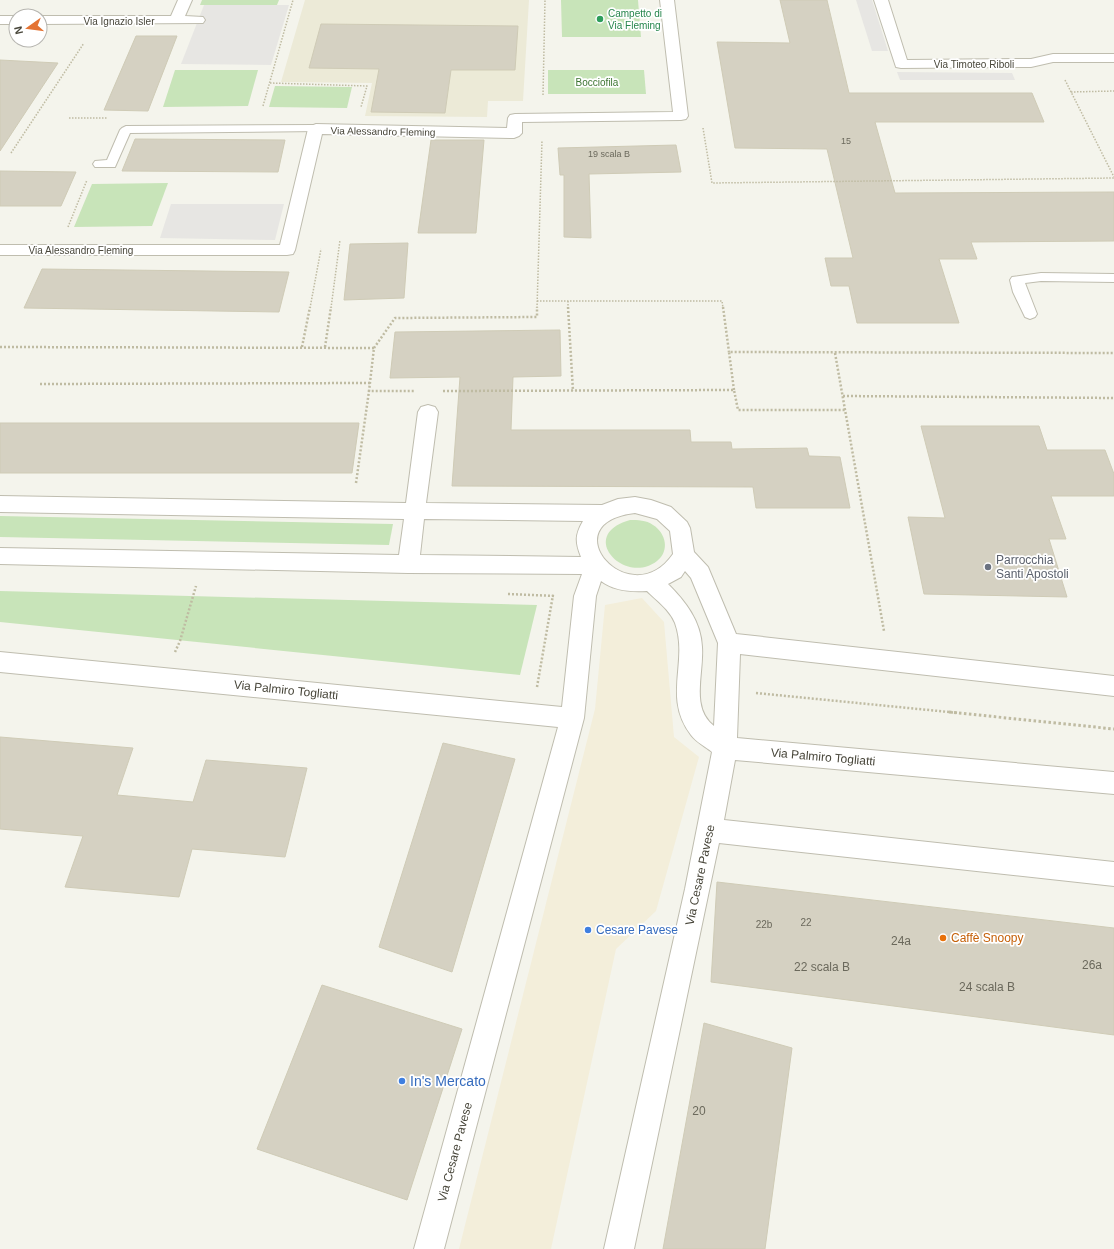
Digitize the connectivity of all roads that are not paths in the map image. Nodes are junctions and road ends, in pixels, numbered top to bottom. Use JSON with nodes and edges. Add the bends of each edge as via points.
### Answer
{"nodes":[{"id":1,"x":185,"y":0,"type":"edge"},
{"id":2,"x":667,"y":0,"type":"edge"},
{"id":3,"x":880,"y":0,"type":"edge"},
{"id":4,"x":48,"y":20,"type":"edge"},
{"id":5,"x":176,"y":20,"type":"junction"},
{"id":6,"x":198,"y":20,"type":"dead end"},
{"id":7,"x":1114,"y":58,"type":"edge"},
{"id":8,"x":316,"y":129,"type":"junction"},
{"id":9,"x":99,"y":164,"type":"dead end"},
{"id":10,"x":0,"y":250,"type":"edge"},
{"id":11,"x":1114,"y":278,"type":"edge"},
{"id":12,"x":1030,"y":314,"type":"dead end"},
{"id":13,"x":428,"y":412,"type":"dead end"},
{"id":14,"x":0,"y":504,"type":"edge"},
{"id":15,"x":415,"y":512,"type":"junction"},
{"id":16,"x":604,"y":513,"type":"junction"},
{"id":17,"x":684,"y":555,"type":"junction"},
{"id":18,"x":0,"y":556,"type":"edge"},
{"id":19,"x":408,"y":564,"type":"junction"},
{"id":20,"x":595,"y":564,"type":"junction"},
{"id":21,"x":652,"y":582,"type":"junction"},
{"id":22,"x":729,"y":643,"type":"junction"},
{"id":23,"x":0,"y":662,"type":"edge"},
{"id":24,"x":1114,"y":686,"type":"edge"},
{"id":25,"x":572,"y":718,"type":"junction"},
{"id":26,"x":725,"y":748,"type":"junction"},
{"id":27,"x":1114,"y":783,"type":"edge"},
{"id":28,"x":710,"y":830,"type":"junction"},
{"id":29,"x":1114,"y":874,"type":"edge"},
{"id":30,"x":429,"y":1249,"type":"edge"},
{"id":31,"x":619,"y":1249,"type":"edge"}],
"edges":[{"from":1,"to":5,"type":"street"},
{"from":2,"to":8,"type":"street","name":"Via Alessandro Fleming","via":[[681,116],[515,118],[514,133]]},
{"from":3,"to":7,"type":"street","name":"Via Timoteo Riboli","via":[[900,64],[1031,64],[1053,58]]},
{"from":4,"to":5,"type":"street","name":"Via Ignazio Isler"},
{"from":5,"to":6,"type":"street","name":"Via Ignazio Isler"},
{"from":8,"to":9,"type":"lane","via":[[126,130],[111,164]]},
{"from":8,"to":10,"type":"street","name":"Via Alessandro Fleming","via":[[287,250]]},
{"from":11,"to":12,"type":"lane","via":[[1041,277],[1017,280]]},
{"from":13,"to":15,"type":"street"},
{"from":14,"to":15,"type":"street"},
{"from":15,"to":16,"type":"street"},
{"from":15,"to":19,"type":"street"},
{"from":16,"to":17,"type":"street","via":[[618,507],[635,505],[664,513],[680,528]]},
{"from":16,"to":20,"type":"street","via":[[590,527],[586,543]]},
{"from":17,"to":21,"type":"street","via":[[673,571]]},
{"from":17,"to":22,"type":"street","name":"Via Cesare Pavese","via":[[700,573]]},
{"from":18,"to":19,"type":"street"},
{"from":19,"to":20,"type":"street"},
{"from":20,"to":21,"type":"street","via":[[614,579],[629,583]]},
{"from":20,"to":25,"type":"street","name":"Via Cesare Pavese","via":[[585,596]]},
{"from":21,"to":26,"type":"street","via":[[675,605],[685,621],[691,647],[688,683],[690,713],[700,729]]},
{"from":22,"to":24,"type":"street"},
{"from":22,"to":26,"type":"street","name":"Via Cesare Pavese"},
{"from":23,"to":25,"type":"street","name":"Via Palmiro Togliatti"},
{"from":25,"to":30,"type":"street","name":"Via Cesare Pavese"},
{"from":26,"to":27,"type":"street","name":"Via Palmiro Togliatti"},
{"from":26,"to":28,"type":"street","name":"Via Cesare Pavese"},
{"from":28,"to":29,"type":"street"},
{"from":28,"to":31,"type":"street","name":"Via Cesare Pavese"}]}
